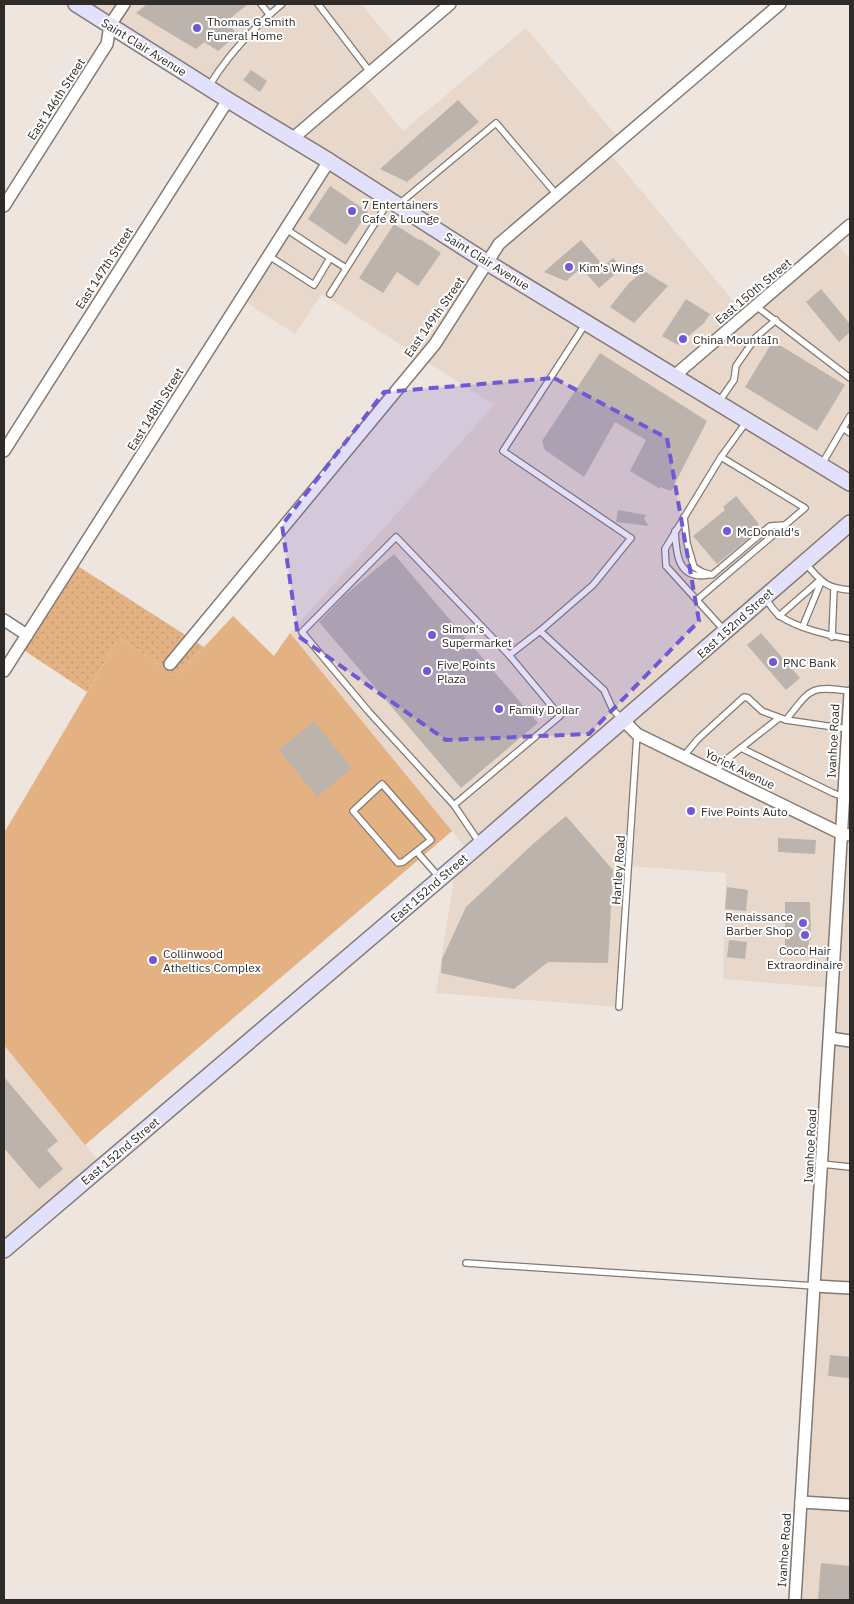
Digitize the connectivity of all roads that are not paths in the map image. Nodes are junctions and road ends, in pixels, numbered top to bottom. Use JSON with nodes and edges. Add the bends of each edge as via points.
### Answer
{"nodes":[{"id":1,"x":76,"y":4,"type":"edge"},
{"id":2,"x":124,"y":4,"type":"edge"},
{"id":3,"x":260,"y":4,"type":"edge"},
{"id":4,"x":282,"y":4,"type":"edge"},
{"id":5,"x":318,"y":4,"type":"edge"},
{"id":6,"x":450,"y":4,"type":"edge"},
{"id":7,"x":780,"y":4,"type":"edge"},
{"id":8,"x":269,"y":14,"type":"junction"},
{"id":9,"x":110,"y":25,"type":"junction"},
{"id":10,"x":370,"y":72,"type":"junction"},
{"id":11,"x":208,"y":88,"type":"junction"},
{"id":12,"x":228,"y":100,"type":"junction"},
{"id":13,"x":292,"y":139,"type":"junction"},
{"id":14,"x":329,"y":161,"type":"junction"},
{"id":15,"x":557,"y":195,"type":"junction"},
{"id":16,"x":394,"y":203,"type":"junction"},
{"id":17,"x":4,"y":206,"type":"edge"},
{"id":18,"x":850,"y":226,"type":"edge"},
{"id":19,"x":286,"y":229,"type":"junction"},
{"id":20,"x":268,"y":256,"type":"junction"},
{"id":21,"x":330,"y":258,"type":"junction"},
{"id":22,"x":488,"y":263,"type":"junction"},
{"id":23,"x":346,"y":268,"type":"junction"},
{"id":24,"x":330,"y":294,"type":"dead end"},
{"id":25,"x":756,"y":306,"type":"junction"},
{"id":26,"x":776,"y":320,"type":"junction"},
{"id":27,"x":586,"y":323,"type":"junction"},
{"id":28,"x":673,"y":377,"type":"junction"},
{"id":29,"x":850,"y":378,"type":"edge"},
{"id":30,"x":718,"y":404,"type":"junction"},
{"id":31,"x":850,"y":416,"type":"edge"},
{"id":32,"x":747,"y":421,"type":"junction"},
{"id":33,"x":843,"y":428,"type":"junction"},
{"id":34,"x":850,"y":432,"type":"edge"},
{"id":35,"x":4,"y":451,"type":"edge"},
{"id":36,"x":721,"y":457,"type":"junction"},
{"id":37,"x":820,"y":466,"type":"junction"},
{"id":38,"x":850,"y":483,"type":"edge"},
{"id":39,"x":684,"y":517,"type":"junction"},
{"id":40,"x":850,"y":523,"type":"edge"},
{"id":41,"x":785,"y":525,"type":"junction"},
{"id":42,"x":675,"y":531,"type":"junction"},
{"id":43,"x":804,"y":562,"type":"junction"},
{"id":44,"x":712,"y":575,"type":"junction"},
{"id":45,"x":820,"y":581,"type":"junction"},
{"id":46,"x":834,"y":589,"type":"junction"},
{"id":47,"x":850,"y":590,"type":"edge"},
{"id":48,"x":764,"y":597,"type":"junction"},
{"id":49,"x":698,"y":599,"type":"junction"},
{"id":50,"x":779,"y":616,"type":"junction"},
{"id":51,"x":4,"y":620,"type":"edge"},
{"id":52,"x":803,"y":626,"type":"junction"},
{"id":53,"x":540,"y":631,"type":"junction"},
{"id":54,"x":726,"y":632,"type":"junction"},
{"id":55,"x":27,"y":635,"type":"junction"},
{"id":56,"x":832,"y":637,"type":"junction"},
{"id":57,"x":850,"y":639,"type":"edge"},
{"id":58,"x":509,"y":655,"type":"junction"},
{"id":59,"x":170,"y":664,"type":"dead end"},
{"id":60,"x":4,"y":672,"type":"edge"},
{"id":61,"x":850,"y":692,"type":"edge"},
{"id":62,"x":779,"y":718,"type":"junction"},
{"id":63,"x":622,"y":720,"type":"junction"},
{"id":64,"x":786,"y":720,"type":"junction"},
{"id":65,"x":848,"y":729,"type":"junction"},
{"id":66,"x":636,"y":734,"type":"junction"},
{"id":67,"x":741,"y":748,"type":"junction"},
{"id":68,"x":683,"y":757,"type":"junction"},
{"id":69,"x":715,"y":772,"type":"junction"},
{"id":70,"x":844,"y":797,"type":"junction"},
{"id":71,"x":454,"y":805,"type":"junction"},
{"id":72,"x":846,"y":834,"type":"edge"},
{"id":73,"x":480,"y":844,"type":"junction"},
{"id":74,"x":417,"y":852,"type":"junction"},
{"id":75,"x":440,"y":878,"type":"junction"},
{"id":76,"x":619,"y":1007,"type":"dead end"},
{"id":77,"x":830,"y":1038,"type":"junction"},
{"id":78,"x":850,"y":1041,"type":"edge"},
{"id":79,"x":822,"y":1164,"type":"junction"},
{"id":80,"x":850,"y":1167,"type":"edge"},
{"id":81,"x":4,"y":1250,"type":"edge"},
{"id":82,"x":466,"y":1263,"type":"dead end"},
{"id":83,"x":815,"y":1286,"type":"junction"},
{"id":84,"x":850,"y":1288,"type":"edge"},
{"id":85,"x":801,"y":1502,"type":"junction"},
{"id":86,"x":850,"y":1505,"type":"edge"},
{"id":87,"x":795,"y":1600,"type":"edge"}],
"edges":[{"from":1,"to":9,"type":"street","name":"Saint Clair Avenue"},
{"from":2,"to":9,"type":"street","name":"East 146th Street"},
{"from":3,"to":8,"type":"lane"},
{"from":4,"to":8,"type":"lane"},
{"from":5,"to":10,"type":"lane"},
{"from":6,"to":10,"type":"street"},
{"from":7,"to":15,"type":"street","name":"East 149th Street"},
{"from":8,"to":11,"type":"lane","via":[[223,63]]},
{"from":9,"to":11,"type":"street","name":"Saint Clair Avenue"},
{"from":9,"to":17,"type":"street","name":"East 146th Street","via":[[107,44]]},
{"from":10,"to":13,"type":"street"},
{"from":11,"to":12,"type":"street","name":"Saint Clair Avenue"},
{"from":12,"to":13,"type":"street","name":"Saint Clair Avenue"},
{"from":12,"to":35,"type":"street","name":"East 147th Street"},
{"from":13,"to":14,"type":"street","name":"Saint Clair Avenue"},
{"from":14,"to":16,"type":"street","name":"Saint Clair Avenue"},
{"from":14,"to":19,"type":"street","name":"East 148th Street"},
{"from":15,"to":16,"type":"lane","via":[[496,123]]},
{"from":15,"to":22,"type":"street","name":"East 149th Street","via":[[499,244]]},
{"from":16,"to":22,"type":"street","name":"Saint Clair Avenue"},
{"from":16,"to":23,"type":"lane"},
{"from":18,"to":25,"type":"street","name":"East 150th Street"},
{"from":19,"to":20,"type":"street","name":"East 148th Street"},
{"from":19,"to":21,"type":"lane"},
{"from":20,"to":21,"type":"lane","via":[[314,285]]},
{"from":20,"to":55,"type":"street","name":"East 148th Street"},
{"from":21,"to":23,"type":"lane"},
{"from":22,"to":27,"type":"street","name":"Saint Clair Avenue"},
{"from":22,"to":59,"type":"street","name":"East 149th Street","via":[[435,344]]},
{"from":23,"to":24,"type":"lane"},
{"from":25,"to":26,"type":"lane"},
{"from":25,"to":28,"type":"street","name":"East 150th Street"},
{"from":26,"to":29,"type":"lane"},
{"from":26,"to":30,"type":"lane","via":[[756,337],[736,366],[734,380]]},
{"from":27,"to":28,"type":"street","name":"Saint Clair Avenue"},
{"from":27,"to":53,"type":"lane","via":[[503,451],[631,538],[593,585]]},
{"from":28,"to":30,"type":"street","name":"Saint Clair Avenue"},
{"from":30,"to":32,"type":"street","name":"Saint Clair Avenue"},
{"from":31,"to":33,"type":"lane"},
{"from":32,"to":36,"type":"lane"},
{"from":32,"to":37,"type":"street","name":"Saint Clair Avenue"},
{"from":33,"to":34,"type":"lane"},
{"from":33,"to":37,"type":"lane"},
{"from":36,"to":39,"type":"lane"},
{"from":36,"to":41,"type":"lane","via":[[804,508]]},
{"from":37,"to":38,"type":"street","name":"Saint Clair Avenue"},
{"from":39,"to":42,"type":"lane"},
{"from":39,"to":44,"type":"lane","via":[[688,550],[694,567]]},
{"from":40,"to":43,"type":"street","name":"East 152nd Street"},
{"from":41,"to":44,"type":"lane","via":[[770,526]]},
{"from":41,"to":49,"type":"lane"},
{"from":42,"to":44,"type":"lane","via":[[682,567],[698,576]]},
{"from":42,"to":49,"type":"lane","via":[[665,549],[666,566]]},
{"from":43,"to":45,"type":"lane"},
{"from":43,"to":48,"type":"street","name":"East 152nd Street"},
{"from":45,"to":46,"type":"lane"},
{"from":45,"to":50,"type":"lane"},
{"from":45,"to":52,"type":"lane"},
{"from":46,"to":47,"type":"lane"},
{"from":46,"to":56,"type":"lane"},
{"from":48,"to":50,"type":"lane"},
{"from":48,"to":54,"type":"street","name":"East 152nd Street"},
{"from":49,"to":54,"type":"lane"},
{"from":50,"to":52,"type":"lane"},
{"from":51,"to":55,"type":"street"},
{"from":52,"to":56,"type":"lane"},
{"from":53,"to":58,"type":"lane"},
{"from":53,"to":63,"type":"lane","via":[[604,690],[613,710]]},
{"from":54,"to":63,"type":"street","name":"East 152nd Street"},
{"from":55,"to":60,"type":"street","name":"East 148th Street"},
{"from":56,"to":57,"type":"lane"},
{"from":58,"to":71,"type":"lane","via":[[560,716]]},
{"from":58,"to":71,"type":"lane","via":[[396,537],[302,632]]},
{"from":61,"to":64,"type":"lane","via":[[824,687],[810,692]]},
{"from":61,"to":65,"type":"street","name":"Ivanhoe Road"},
{"from":62,"to":64,"type":"lane"},
{"from":62,"to":67,"type":"lane"},
{"from":62,"to":68,"type":"lane","via":[[762,712],[744,697]]},
{"from":63,"to":66,"type":"street","name":"Yorick Avenue"},
{"from":63,"to":73,"type":"street","name":"East 152nd Street"},
{"from":64,"to":65,"type":"lane"},
{"from":65,"to":70,"type":"street","name":"Ivanhoe Road"},
{"from":66,"to":68,"type":"street","name":"Yorick Avenue"},
{"from":66,"to":76,"type":"lane","name":"Hartley Road"},
{"from":67,"to":69,"type":"lane"},
{"from":67,"to":70,"type":"lane"},
{"from":68,"to":69,"type":"street","name":"Yorick Avenue"},
{"from":69,"to":72,"type":"street","name":"Yorick Avenue"},
{"from":70,"to":72,"type":"street","name":"Ivanhoe Road"},
{"from":71,"to":73,"type":"lane"},
{"from":72,"to":77,"type":"street","name":"Ivanhoe Road"},
{"from":73,"to":75,"type":"street","name":"East 152nd Street"},
{"from":74,"to":74,"type":"lane","via":[[431,840],[382,784],[353,811],[398,862]]},
{"from":74,"to":75,"type":"lane"},
{"from":75,"to":81,"type":"street","name":"East 152nd Street"},
{"from":77,"to":78,"type":"street"},
{"from":77,"to":79,"type":"street","name":"Ivanhoe Road"},
{"from":79,"to":80,"type":"lane"},
{"from":79,"to":83,"type":"street","name":"Ivanhoe Road"},
{"from":82,"to":83,"type":"lane"},
{"from":83,"to":84,"type":"street"},
{"from":83,"to":85,"type":"street","name":"Ivanhoe Road"},
{"from":85,"to":86,"type":"street"},
{"from":85,"to":87,"type":"street","name":"Ivanhoe Road"}]}
